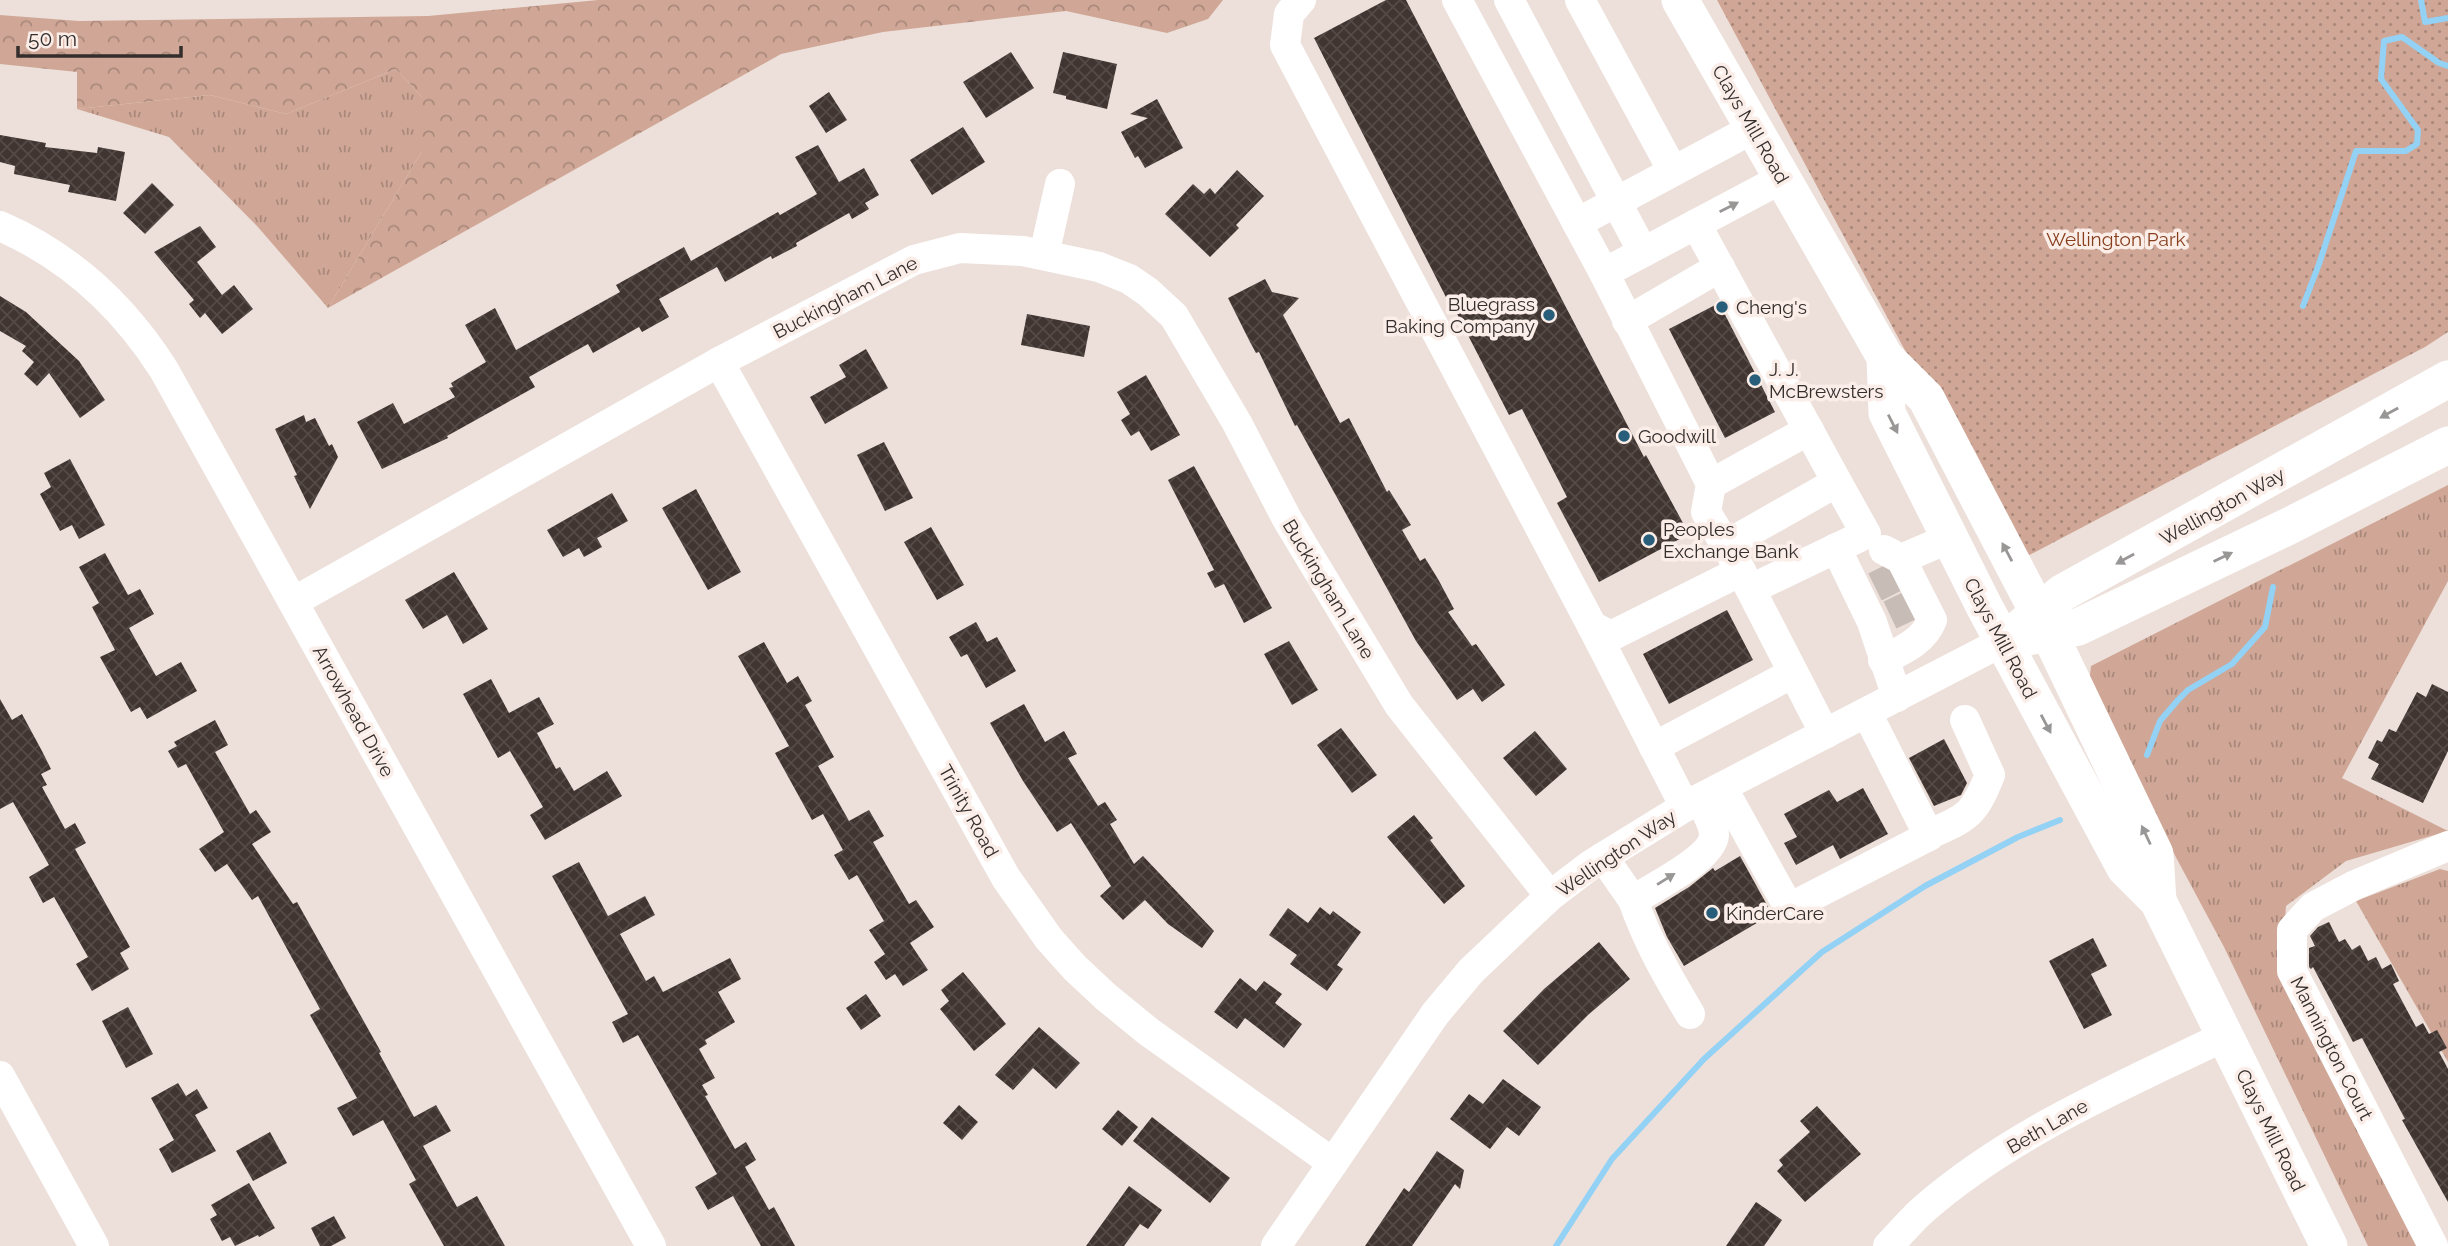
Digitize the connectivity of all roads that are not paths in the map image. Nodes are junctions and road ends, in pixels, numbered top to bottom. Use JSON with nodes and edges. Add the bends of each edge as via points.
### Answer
{"nodes":[{"id":1,"x":1301,"y":0,"type":"edge"},
{"id":2,"x":1457,"y":0,"type":"edge"},
{"id":3,"x":1509,"y":0,"type":"edge"},
{"id":4,"x":1580,"y":0,"type":"edge"},
{"id":5,"x":1680,"y":0,"type":"edge"},
{"id":6,"x":1754,"y":128,"type":"junction"},
{"id":7,"x":1673,"y":171,"type":"junction"},
{"id":8,"x":1783,"y":178,"type":"junction"},
{"id":9,"x":1060,"y":184,"type":"dead end"},
{"id":10,"x":1616,"y":202,"type":"junction"},
{"id":11,"x":1577,"y":223,"type":"junction"},
{"id":12,"x":1696,"y":224,"type":"junction"},
{"id":13,"x":0,"y":226,"type":"edge"},
{"id":14,"x":1643,"y":252,"type":"junction"},
{"id":15,"x":1044,"y":255,"type":"junction"},
{"id":16,"x":1720,"y":267,"type":"junction"},
{"id":17,"x":1604,"y":273,"type":"junction"},
{"id":18,"x":1627,"y":321,"type":"junction"},
{"id":19,"x":1885,"y":357,"type":"junction"},
{"id":20,"x":719,"y":362,"type":"junction"},
{"id":21,"x":2448,"y":379,"type":"edge"},
{"id":22,"x":1809,"y":430,"type":"junction"},
{"id":23,"x":2448,"y":445,"type":"edge"},
{"id":24,"x":1837,"y":482,"type":"junction"},
{"id":25,"x":1711,"y":484,"type":"junction"},
{"id":26,"x":1866,"y":534,"type":"junction"},
{"id":27,"x":1950,"y":538,"type":"junction"},
{"id":28,"x":1726,"y":545,"type":"junction"},
{"id":29,"x":1836,"y":548,"type":"junction"},
{"id":30,"x":1887,"y":577,"type":"junction"},
{"id":31,"x":1746,"y":580,"type":"junction"},
{"id":32,"x":293,"y":602,"type":"junction"},
{"id":33,"x":1898,"y":610,"type":"junction"},
{"id":34,"x":2044,"y":623,"type":"junction"},
{"id":35,"x":1592,"y":626,"type":"junction"},
{"id":36,"x":2003,"y":642,"type":"junction"},
{"id":37,"x":1883,"y":660,"type":"junction"},
{"id":38,"x":1793,"y":673,"type":"junction"},
{"id":39,"x":1897,"y":697,"type":"junction"},
{"id":40,"x":1867,"y":713,"type":"junction"},
{"id":41,"x":1965,"y":720,"type":"dead end"},
{"id":42,"x":1825,"y":734,"type":"junction"},
{"id":43,"x":1654,"y":747,"type":"junction"},
{"id":44,"x":1702,"y":798,"type":"junction"},
{"id":45,"x":1929,"y":836,"type":"junction"},
{"id":46,"x":2448,"y":846,"type":"edge"},
{"id":47,"x":1603,"y":857,"type":"junction"},
{"id":48,"x":1550,"y":896,"type":"junction"},
{"id":49,"x":1633,"y":900,"type":"junction"},
{"id":50,"x":2158,"y":901,"type":"junction"},
{"id":51,"x":1690,"y":1014,"type":"dead end"},
{"id":52,"x":2225,"y":1035,"type":"junction"},
{"id":53,"x":0,"y":1076,"type":"edge"},
{"id":54,"x":1333,"y":1163,"type":"junction"},
{"id":55,"x":94,"y":1246,"type":"edge"},
{"id":56,"x":651,"y":1246,"type":"edge"},
{"id":57,"x":1276,"y":1246,"type":"edge"},
{"id":58,"x":1888,"y":1246,"type":"edge"},
{"id":59,"x":2329,"y":1246,"type":"edge"},
{"id":60,"x":2433,"y":1246,"type":"edge"}],
"edges":[{"from":1,"to":35,"type":"street","via":[[1289,14],[1285,45]]},
{"from":2,"to":11,"type":"street"},
{"from":3,"to":10,"type":"street"},
{"from":4,"to":7,"type":"street"},
{"from":5,"to":6,"type":"main road","name":"Clays Mill Road"},
{"from":6,"to":7,"type":"street"},
{"from":6,"to":8,"type":"main road","name":"Clays Mill Road"},
{"from":7,"to":10,"type":"street"},
{"from":12,"to":8,"type":"street","one_way":true},
{"from":8,"to":19,"type":"main road","name":"Clays Mill Road"},
{"from":9,"to":15,"type":"street"},
{"from":10,"to":11,"type":"street"},
{"from":10,"to":14,"type":"street"},
{"from":11,"to":17,"type":"street"},
{"from":12,"to":14,"type":"street"},
{"from":12,"to":16,"type":"street"},
{"from":13,"to":32,"type":"street","name":"Arrowhead Drive","via":[[52,254],[90,282],[147,343]]},
{"from":14,"to":17,"type":"street"},
{"from":15,"to":20,"type":"street","name":"Buckingham Lane","via":[[960,248],[914,260]]},
{"from":15,"to":48,"type":"street","name":"Buckingham Lane","via":[[1129,279],[1174,316],[1287,519],[1399,705]]},
{"from":16,"to":18,"type":"street"},
{"from":16,"to":22,"type":"street"},
{"from":17,"to":18,"type":"street"},
{"from":18,"to":25,"type":"street"},
{"from":19,"to":27,"type":"main road","name":"Clays Mill Road","one_way":true,"via":[[1887,413]]},
{"from":34,"to":19,"type":"main road","name":"Clays Mill Road","one_way":true,"via":[[1926,398]]},
{"from":20,"to":32,"type":"street","name":"Buckingham Lane"},
{"from":20,"to":54,"type":"street","name":"Trinity Road","via":[[1027,911],[1106,998]]},
{"from":21,"to":34,"type":"main road","name":"Wellington Way","one_way":true,"via":[[2062,593]]},
{"from":22,"to":24,"type":"street"},
{"from":22,"to":25,"type":"street"},
{"from":34,"to":23,"type":"main road","name":"Wellington Way","one_way":true,"via":[[2078,627]]},
{"from":24,"to":26,"type":"street"},
{"from":24,"to":28,"type":"street"},
{"from":25,"to":28,"type":"street","via":[[1706,512]]},
{"from":26,"to":29,"type":"street"},
{"from":26,"to":30,"type":"street","via":[[1882,550]]},
{"from":27,"to":30,"type":"street"},
{"from":27,"to":36,"type":"main road","name":"Clays Mill Road"},
{"from":28,"to":31,"type":"street"},
{"from":29,"to":30,"type":"street"},
{"from":29,"to":31,"type":"street"},
{"from":30,"to":33,"type":"street"},
{"from":30,"to":33,"type":"street"},
{"from":31,"to":35,"type":"street","via":[[1611,636]]},
{"from":31,"to":38,"type":"street"},
{"from":32,"to":56,"type":"street","name":"Arrowhead Drive"},
{"from":33,"to":37,"type":"street"},
{"from":33,"to":37,"type":"street","via":[[1932,620],[1928,631],[1909,647]]},
{"from":34,"to":36,"type":"main road","name":"Wellington Way"},
{"from":50,"to":34,"type":"main road","name":"Clays Mill Road","one_way":true,"via":[[2155,854]]},
{"from":35,"to":43,"type":"street"},
{"from":36,"to":39,"type":"street","name":"Wellington Way"},
{"from":36,"to":50,"type":"main road","name":"Clays Mill Road","one_way":true,"via":[[2125,868]]},
{"from":37,"to":39,"type":"street"},
{"from":38,"to":42,"type":"street"},
{"from":38,"to":43,"type":"street"},
{"from":39,"to":40,"type":"street","name":"Wellington Way"},
{"from":40,"to":42,"type":"street","name":"Wellington Way"},
{"from":40,"to":45,"type":"street"},
{"from":41,"to":45,"type":"street","via":[[1990,775],[1978,805]]},
{"from":42,"to":44,"type":"street","name":"Wellington Way"},
{"from":43,"to":44,"type":"street"},
{"from":44,"to":45,"type":"street","via":[[1788,908]]},
{"from":44,"to":47,"type":"street","name":"Wellington Way"},
{"from":49,"to":44,"type":"street","one_way":true,"via":[[1701,857],[1712,843],[1712,826]]},
{"from":46,"to":60,"type":"street","name":"Mannington Court","via":[[2313,907],[2292,930],[2292,971]]},
{"from":47,"to":48,"type":"street","name":"Wellington Way"},
{"from":47,"to":49,"type":"street"},
{"from":48,"to":54,"type":"street","name":"Wellington Way","via":[[1471,971],[1435,1013]]},
{"from":49,"to":51,"type":"street","via":[[1654,950]]},
{"from":50,"to":52,"type":"main road","name":"Clays Mill Road"},
{"from":52,"to":58,"type":"street","name":"Beth Lane","via":[[2078,1107],[1988,1160],[1923,1209]]},
{"from":52,"to":59,"type":"main road","name":"Clays Mill Road"},
{"from":53,"to":55,"type":"street"},
{"from":54,"to":57,"type":"street","name":"Wellington Way"}]}
